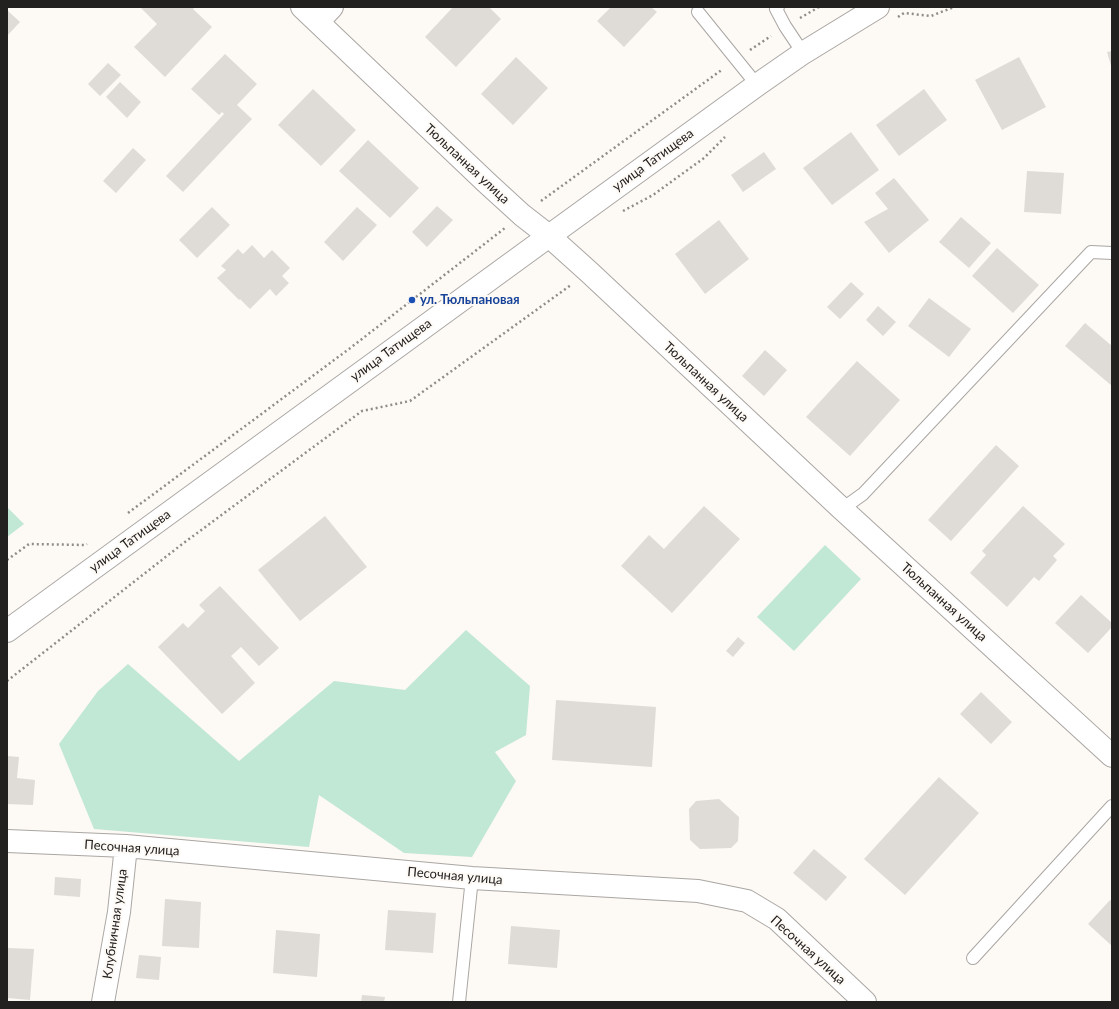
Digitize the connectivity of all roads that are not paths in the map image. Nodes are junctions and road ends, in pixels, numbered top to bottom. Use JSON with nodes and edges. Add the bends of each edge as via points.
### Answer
{"nodes":[{"id":1,"x":302,"y":7,"type":"edge"},
{"id":2,"x":778,"y":7,"type":"edge"},
{"id":3,"x":878,"y":7,"type":"edge"},
{"id":4,"x":698,"y":12,"type":"dead end"},
{"id":5,"x":325,"y":15,"type":"edge"},
{"id":6,"x":803,"y":53,"type":"junction"},
{"id":7,"x":757,"y":85,"type":"junction"},
{"id":8,"x":549,"y":236,"type":"junction"},
{"id":9,"x":1112,"y":252,"type":"edge"},
{"id":10,"x":842,"y":509,"type":"junction"},
{"id":11,"x":7,"y":631,"type":"edge"},
{"id":12,"x":1112,"y":756,"type":"edge"},
{"id":13,"x":1112,"y":806,"type":"edge"},
{"id":14,"x":7,"y":841,"type":"edge"},
{"id":15,"x":126,"y":846,"type":"junction"},
{"id":16,"x":472,"y":878,"type":"junction"},
{"id":17,"x":973,"y":958,"type":"dead end"},
{"id":18,"x":103,"y":1002,"type":"edge"},
{"id":19,"x":459,"y":1002,"type":"edge"},
{"id":20,"x":865,"y":1002,"type":"edge"}],
"edges":[{"from":1,"to":5,"type":"street","name":"Тюльпанная улица"},
{"from":2,"to":6,"type":"lane","via":[[776,9],[785,26]]},
{"from":3,"to":6,"type":"street","name":"улица Татищева"},
{"from":4,"to":7,"type":"lane"},
{"from":5,"to":8,"type":"street","name":"Тюльпанная улица","via":[[487,183]]},
{"from":6,"to":7,"type":"street","name":"улица Татищева"},
{"from":7,"to":8,"type":"street","name":"улица Татищева"},
{"from":8,"to":10,"type":"street","name":"Тюльпанная улица"},
{"from":8,"to":11,"type":"street","name":"улица Татищева"},
{"from":9,"to":10,"type":"lane","via":[[1091,252],[863,494]]},
{"from":10,"to":12,"type":"street","name":"Тюльпанная улица"},
{"from":13,"to":17,"type":"lane"},
{"from":14,"to":15,"type":"street","name":"Песочная улица"},
{"from":15,"to":16,"type":"street","name":"Песочная улица"},
{"from":15,"to":18,"type":"street","name":"Клубничная улица"},
{"from":16,"to":19,"type":"lane"},
{"from":16,"to":20,"type":"street","name":"Песочная улица","via":[[698,891],[747,901],[778,919]]}]}
